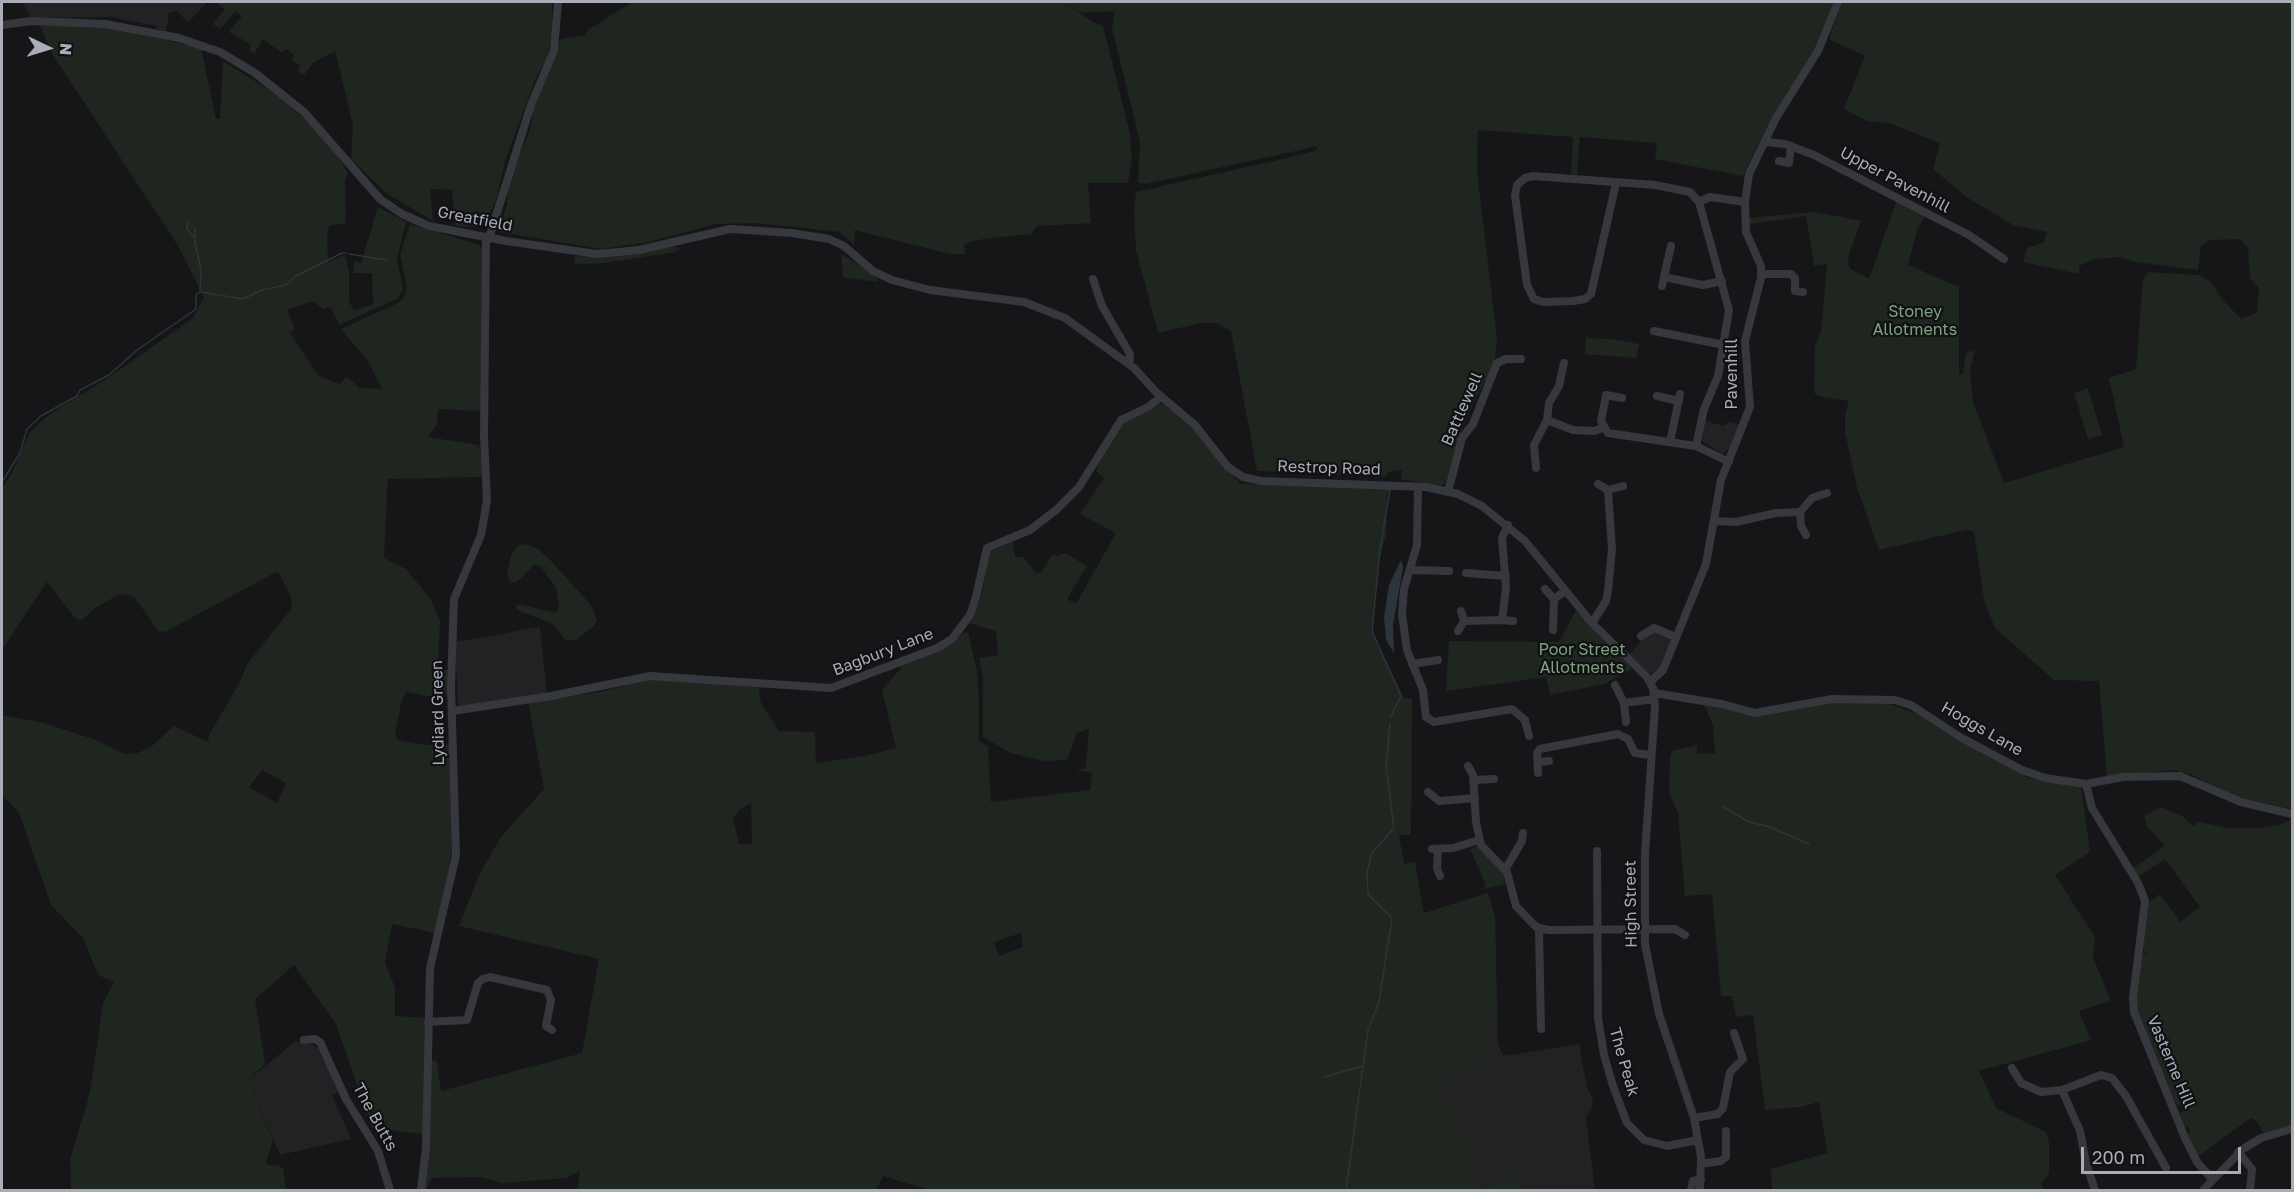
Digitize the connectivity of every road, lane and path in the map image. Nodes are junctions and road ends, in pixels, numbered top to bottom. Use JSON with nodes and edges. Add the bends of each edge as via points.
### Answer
{"nodes":[{"id":1,"x":558,"y":2,"type":"edge"},
{"id":2,"x":1838,"y":2,"type":"edge"},
{"id":3,"x":2,"y":25,"type":"edge"},
{"id":4,"x":1766,"y":142,"type":"junction"},
{"id":5,"x":1791,"y":146,"type":"junction"},
{"id":6,"x":1779,"y":161,"type":"dead end"},
{"id":7,"x":1616,"y":183,"type":"junction"},
{"id":8,"x":1699,"y":202,"type":"junction"},
{"id":9,"x":1745,"y":202,"type":"junction"},
{"id":10,"x":488,"y":238,"type":"junction"},
{"id":11,"x":1671,"y":246,"type":"dead end"},
{"id":12,"x":2004,"y":259,"type":"dead end"},
{"id":13,"x":1761,"y":274,"type":"junction"},
{"id":14,"x":1093,"y":279,"type":"dead end"},
{"id":15,"x":1722,"y":281,"type":"junction"},
{"id":16,"x":1803,"y":292,"type":"dead end"},
{"id":17,"x":993,"y":297,"type":"joint"},
{"id":18,"x":1654,"y":331,"type":"dead end"},
{"id":19,"x":1724,"y":345,"type":"junction"},
{"id":20,"x":1521,"y":359,"type":"dead end"},
{"id":21,"x":1129,"y":364,"type":"junction"},
{"id":22,"x":1562,"y":366,"type":"dead end"},
{"id":23,"x":1657,"y":396,"type":"dead end"},
{"id":24,"x":1161,"y":397,"type":"junction"},
{"id":25,"x":1622,"y":398,"type":"dead end"},
{"id":26,"x":1547,"y":420,"type":"junction"},
{"id":27,"x":1603,"y":428,"type":"junction"},
{"id":28,"x":1670,"y":442,"type":"junction"},
{"id":29,"x":1696,"y":446,"type":"junction"},
{"id":30,"x":1729,"y":462,"type":"junction"},
{"id":31,"x":1534,"y":464,"type":"dead end"},
{"id":32,"x":1598,"y":484,"type":"dead end"},
{"id":33,"x":1623,"y":486,"type":"dead end"},
{"id":34,"x":1418,"y":487,"type":"junction"},
{"id":35,"x":1608,"y":490,"type":"junction"},
{"id":36,"x":1448,"y":492,"type":"junction"},
{"id":37,"x":1827,"y":493,"type":"dead end"},
{"id":38,"x":1800,"y":512,"type":"junction"},
{"id":39,"x":1714,"y":521,"type":"junction"},
{"id":40,"x":1508,"y":525,"type":"junction"},
{"id":41,"x":1806,"y":535,"type":"dead end"},
{"id":42,"x":1412,"y":570,"type":"junction"},
{"id":43,"x":1449,"y":571,"type":"dead end"},
{"id":44,"x":1464,"y":573,"type":"dead end"},
{"id":45,"x":1506,"y":576,"type":"junction"},
{"id":46,"x":1545,"y":589,"type":"dead end"},
{"id":47,"x":1565,"y":591,"type":"junction"},
{"id":48,"x":1554,"y":599,"type":"junction"},
{"id":49,"x":1461,"y":611,"type":"dead end"},
{"id":50,"x":1502,"y":620,"type":"junction"},
{"id":51,"x":1464,"y":621,"type":"junction"},
{"id":52,"x":1513,"y":621,"type":"dead end"},
{"id":53,"x":1592,"y":623,"type":"junction"},
{"id":54,"x":1553,"y":630,"type":"dead end"},
{"id":55,"x":1458,"y":632,"type":"dead end"},
{"id":56,"x":1642,"y":632,"type":"dead end"},
{"id":57,"x":1676,"y":637,"type":"junction"},
{"id":58,"x":1437,"y":660,"type":"dead end"},
{"id":59,"x":1412,"y":664,"type":"junction"},
{"id":60,"x":1650,"y":682,"type":"junction"},
{"id":61,"x":1615,"y":685,"type":"dead end"},
{"id":62,"x":1654,"y":696,"type":"junction"},
{"id":63,"x":1624,"y":703,"type":"junction"},
{"id":64,"x":452,"y":711,"type":"junction"},
{"id":65,"x":1626,"y":722,"type":"dead end"},
{"id":66,"x":1529,"y":736,"type":"dead end"},
{"id":67,"x":1651,"y":755,"type":"junction"},
{"id":68,"x":1549,"y":761,"type":"dead end"},
{"id":69,"x":1538,"y":762,"type":"junction"},
{"id":70,"x":1468,"y":766,"type":"dead end"},
{"id":71,"x":1538,"y":773,"type":"dead end"},
{"id":72,"x":1494,"y":778,"type":"dead end"},
{"id":73,"x":1474,"y":780,"type":"junction"},
{"id":74,"x":2086,"y":784,"type":"junction"},
{"id":75,"x":1428,"y":792,"type":"dead end"},
{"id":76,"x":1475,"y":798,"type":"junction"},
{"id":77,"x":2292,"y":814,"type":"edge"},
{"id":78,"x":1523,"y":833,"type":"dead end"},
{"id":79,"x":1479,"y":840,"type":"junction"},
{"id":80,"x":1597,"y":851,"type":"dead end"},
{"id":81,"x":1505,"y":870,"type":"junction"},
{"id":82,"x":1440,"y":876,"type":"dead end"},
{"id":83,"x":1539,"y":929,"type":"junction"},
{"id":84,"x":1597,"y":929,"type":"junction"},
{"id":85,"x":1644,"y":929,"type":"junction"},
{"id":86,"x":1683,"y":930,"type":"dead end"},
{"id":87,"x":428,"y":1022,"type":"junction"},
{"id":88,"x":546,"y":1028,"type":"dead end"},
{"id":89,"x":1541,"y":1029,"type":"dead end"},
{"id":90,"x":1734,"y":1033,"type":"dead end"},
{"id":91,"x":304,"y":1040,"type":"dead end"},
{"id":92,"x":2012,"y":1068,"type":"dead end"},
{"id":93,"x":2062,"y":1089,"type":"junction"},
{"id":94,"x":1694,"y":1118,"type":"junction"},
{"id":95,"x":2292,"y":1129,"type":"edge"},
{"id":96,"x":1726,"y":1131,"type":"dead end"},
{"id":97,"x":1698,"y":1140,"type":"junction"},
{"id":98,"x":2238,"y":1152,"type":"junction"},
{"id":99,"x":1701,"y":1164,"type":"junction"},
{"id":100,"x":2166,"y":1168,"type":"dead end"},
{"id":101,"x":1701,"y":1179,"type":"junction"},
{"id":102,"x":2212,"y":1179,"type":"junction"},
{"id":103,"x":2253,"y":1185,"type":"edge"},
{"id":104,"x":390,"y":1191,"type":"edge"},
{"id":105,"x":421,"y":1191,"type":"edge"},
{"id":106,"x":1691,"y":1191,"type":"edge"},
{"id":107,"x":1700,"y":1191,"type":"edge"},
{"id":108,"x":2095,"y":1191,"type":"edge"},
{"id":109,"x":2203,"y":1191,"type":"edge"}],
"edges":[{"from":1,"to":10,"type":"street","name":"Lydiard Green","via":[[554,50],[531,105]]},
{"from":2,"to":4,"type":"street","name":"Pavenhill","via":[[1818,51],[1776,118]]},
{"from":3,"to":10,"type":"street","name":"Greatfield","via":[[30,21],[105,24],[179,38],[220,52],[255,73],[304,112],[384,202],[429,226]]},
{"from":4,"to":5,"type":"street","name":"Upper Pavenhill"},
{"from":4,"to":9,"type":"street","name":"Pavenhill","via":[[1749,174]]},
{"from":5,"to":6,"type":"street","via":[[1789,163]]},
{"from":5,"to":12,"type":"street","name":"Upper Pavenhill","via":[[1814,154],[1969,235]]},
{"from":7,"to":7,"type":"street","via":[[1533,176],[1519,182],[1516,200],[1527,285],[1534,299],[1573,301],[1591,294]]},
{"from":7,"to":8,"type":"street","via":[[1683,190],[1694,194]]},
{"from":8,"to":9,"type":"street","via":[[1710,197]]},
{"from":8,"to":15,"type":"street"},
{"from":9,"to":13,"type":"street","name":"Pavenhill","via":[[1746,232]]},
{"from":10,"to":17,"type":"street","name":"Greatfield","via":[[597,254],[649,248],[723,230],[799,234],[839,243],[867,267],[892,280],[939,291]]},
{"from":10,"to":64,"type":"street","name":"Lydiard Green","via":[[486,503],[481,534],[455,594]]},
{"from":11,"to":15,"type":"street","via":[[1663,282],[1703,285]]},
{"from":13,"to":16,"type":"street","via":[[1788,273],[1799,277],[1795,291]]},
{"from":13,"to":30,"type":"street","name":"Pavenhill","via":[[1745,345],[1750,407]]},
{"from":14,"to":21,"type":"street","via":[[1102,306],[1130,354]]},
{"from":15,"to":19,"type":"street","via":[[1730,310]]},
{"from":17,"to":21,"type":"street","name":"Restrop Road","via":[[1024,302],[1065,318]]},
{"from":18,"to":19,"type":"street"},
{"from":19,"to":29,"type":"street"},
{"from":20,"to":36,"type":"street","name":"Battlewell","via":[[1497,363],[1473,424],[1462,438]]},
{"from":21,"to":24,"type":"street","name":"Restrop Road"},
{"from":22,"to":26,"type":"street"},
{"from":23,"to":28,"type":"street","via":[[1680,398]]},
{"from":24,"to":34,"type":"street","name":"Restrop Road","via":[[1195,425],[1228,467],[1243,477]]},
{"from":24,"to":64,"type":"street","name":"Bagbury Lane","via":[[1121,420],[1079,487],[1056,510],[1030,530],[987,548],[966,623],[937,648],[831,688],[650,676]]},
{"from":25,"to":27,"type":"street","via":[[1606,395]]},
{"from":26,"to":27,"type":"street","via":[[1573,430]]},
{"from":26,"to":31,"type":"street","via":[[1534,445]]},
{"from":27,"to":28,"type":"street","via":[[1612,435]]},
{"from":28,"to":29,"type":"street"},
{"from":29,"to":30,"type":"street"},
{"from":30,"to":39,"type":"street","name":"Pavenhill"},
{"from":32,"to":35,"type":"street"},
{"from":33,"to":35,"type":"street"},
{"from":34,"to":36,"type":"street","name":"Restrop Road"},
{"from":34,"to":42,"type":"street","via":[[1417,545]]},
{"from":35,"to":53,"type":"street","via":[[1612,549],[1608,591]]},
{"from":36,"to":40,"type":"street","name":"Restrop Road","via":[[1474,501]]},
{"from":37,"to":38,"type":"street","via":[[1812,498]]},
{"from":38,"to":39,"type":"street","via":[[1736,522]]},
{"from":38,"to":41,"type":"street"},
{"from":39,"to":57,"type":"street","name":"Pavenhill","via":[[1706,564]]},
{"from":40,"to":45,"type":"street","via":[[1502,538]]},
{"from":40,"to":47,"type":"street","name":"Restrop Road"},
{"from":42,"to":43,"type":"street"},
{"from":42,"to":59,"type":"street","via":[[1404,589],[1402,614]]},
{"from":44,"to":45,"type":"street"},
{"from":45,"to":50,"type":"street"},
{"from":46,"to":48,"type":"street"},
{"from":47,"to":48,"type":"street"},
{"from":47,"to":53,"type":"street","name":"Restrop Road"},
{"from":48,"to":54,"type":"street"},
{"from":49,"to":51,"type":"street"},
{"from":50,"to":51,"type":"street"},
{"from":50,"to":52,"type":"street"},
{"from":51,"to":55,"type":"street"},
{"from":53,"to":60,"type":"street","name":"Restrop Road"},
{"from":56,"to":57,"type":"street","via":[[1654,628]]},
{"from":57,"to":60,"type":"street","name":"Pavenhill","via":[[1660,676]]},
{"from":58,"to":59,"type":"street"},
{"from":59,"to":66,"type":"street","via":[[1430,721],[1512,709],[1525,720]]},
{"from":60,"to":62,"type":"street","name":"High Street"},
{"from":61,"to":63,"type":"street"},
{"from":62,"to":63,"type":"street","name":"Hoggs Lane"},
{"from":62,"to":67,"type":"street","name":"High Street"},
{"from":62,"to":74,"type":"street","name":"Hoggs Lane","via":[[1722,704],[1755,713],[1832,699],[1894,700],[1911,705],[2022,770]]},
{"from":63,"to":65,"type":"street"},
{"from":64,"to":87,"type":"street","name":"Lydiard Green","via":[[456,855],[432,959]]},
{"from":67,"to":69,"type":"street","via":[[1635,753],[1628,739],[1618,734],[1540,749]]},
{"from":67,"to":85,"type":"street","name":"High Street"},
{"from":68,"to":69,"type":"street"},
{"from":69,"to":71,"type":"street"},
{"from":70,"to":73,"type":"street"},
{"from":72,"to":73,"type":"street"},
{"from":73,"to":76,"type":"street"},
{"from":74,"to":77,"type":"street","name":"Hoggs Lane","via":[[2123,777],[2180,776],[2241,802]]},
{"from":74,"to":102,"type":"street","name":"Vasterne Hill","via":[[2092,808],[2145,901],[2134,1012],[2185,1138]]},
{"from":75,"to":76,"type":"street","via":[[1439,801]]},
{"from":76,"to":79,"type":"street"},
{"from":78,"to":81,"type":"street"},
{"from":79,"to":81,"type":"street"},
{"from":79,"to":82,"type":"street","via":[[1435,850]]},
{"from":80,"to":84,"type":"street","name":"The Peak"},
{"from":81,"to":83,"type":"street","via":[[1516,906]]},
{"from":83,"to":84,"type":"street"},
{"from":83,"to":89,"type":"street"},
{"from":84,"to":85,"type":"street"},
{"from":84,"to":97,"type":"street","name":"The Peak","via":[[1598,1030],[1627,1123],[1651,1143],[1667,1146]]},
{"from":85,"to":86,"type":"street"},
{"from":85,"to":94,"type":"street","name":"High Street","via":[[1659,1014]]},
{"from":87,"to":88,"type":"street","via":[[467,1020],[480,976],[547,990],[551,1000]]},
{"from":87,"to":105,"type":"street","name":"Lydiard Green","via":[[426,1148]]},
{"from":90,"to":94,"type":"street","via":[[1743,1059],[1730,1072],[1723,1108],[1718,1114]]},
{"from":91,"to":104,"type":"street","name":"The Butts","via":[[320,1042],[346,1099],[378,1151]]},
{"from":92,"to":93,"type":"street","via":[[2018,1080],[2030,1089],[2044,1093]]},
{"from":93,"to":100,"type":"street","via":[[2101,1076],[2115,1080]]},
{"from":93,"to":108,"type":"street","via":[[2080,1131]]},
{"from":94,"to":97,"type":"street","name":"High Street"},
{"from":95,"to":98,"type":"street","via":[[2261,1138]]},
{"from":96,"to":99,"type":"street","via":[[1726,1157]]},
{"from":97,"to":99,"type":"street","name":"High Street"},
{"from":98,"to":102,"type":"street"},
{"from":98,"to":103,"type":"street","via":[[2252,1169]]},
{"from":99,"to":101,"type":"street","name":"High Street"},
{"from":101,"to":106,"type":"street","via":[[1693,1181]]},
{"from":101,"to":107,"type":"street","name":"High Street"},
{"from":102,"to":109,"type":"street"}]}
